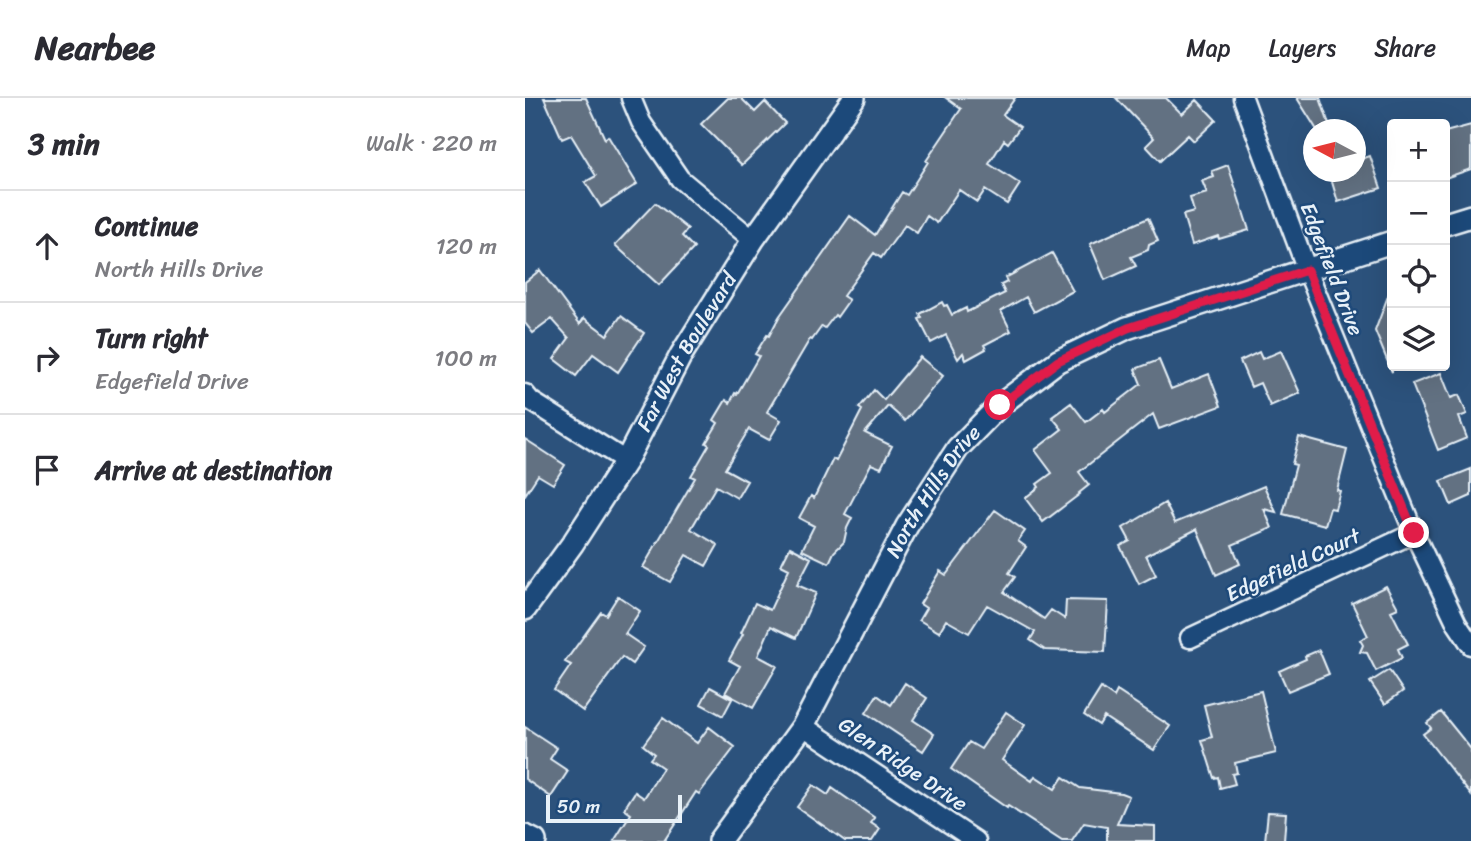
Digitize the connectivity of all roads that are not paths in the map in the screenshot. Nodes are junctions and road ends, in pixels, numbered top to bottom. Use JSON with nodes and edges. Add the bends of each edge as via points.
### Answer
{"nodes":[{"id":1,"x":631,"y":98,"type":"edge"},
{"id":2,"x":854,"y":98,"type":"edge"},
{"id":3,"x":1243,"y":98,"type":"edge"},
{"id":4,"x":1471,"y":216,"type":"edge"},
{"id":5,"x":1450,"y":222,"type":"edge"},
{"id":6,"x":753,"y":240,"type":"junction"},
{"id":7,"x":1387,"y":244,"type":"edge"},
{"id":8,"x":1307,"y":270,"type":"junction"},
{"id":9,"x":525,"y":394,"type":"edge"},
{"id":10,"x":626,"y":461,"type":"junction"},
{"id":11,"x":1414,"y":533,"type":"junction"},
{"id":12,"x":525,"y":609,"type":"edge"},
{"id":13,"x":1190,"y":638,"type":"dead end"},
{"id":14,"x":1471,"y":645,"type":"edge"},
{"id":15,"x":803,"y":726,"type":"junction"},
{"id":16,"x":525,"y":836,"type":"edge"},
{"id":17,"x":535,"y":841,"type":"edge"},
{"id":18,"x":719,"y":841,"type":"edge"},
{"id":19,"x":976,"y":841,"type":"edge"}],
"edges":[{"from":1,"to":6,"type":"street","via":[[641,122],[680,179]]},
{"from":2,"to":6,"type":"street","name":"Far West Boulevard"},
{"from":3,"to":8,"type":"street","name":"Edgefield Drive"},
{"from":4,"to":5,"type":"street"},
{"from":6,"to":10,"type":"street","name":"Far West Boulevard","via":[[681,355]]},
{"from":7,"to":8,"type":"street","name":"North Hills Drive"},
{"from":8,"to":11,"type":"street","name":"Edgefield Drive"},
{"from":8,"to":15,"type":"street","name":"North Hills Drive","via":[[1128,328],[1058,361],[1000,405],[958,449],[907,526]]},
{"from":9,"to":10,"type":"street"},
{"from":10,"to":12,"type":"street","name":"Far West Boulevard"},
{"from":11,"to":13,"type":"street","name":"Edgefield Court"},
{"from":11,"to":14,"type":"street","name":"Edgefield Drive"},
{"from":15,"to":18,"type":"street","name":"North Hills Drive"},
{"from":15,"to":19,"type":"street","name":"Glen Ridge Drive"},
{"from":16,"to":17,"type":"street"}]}
